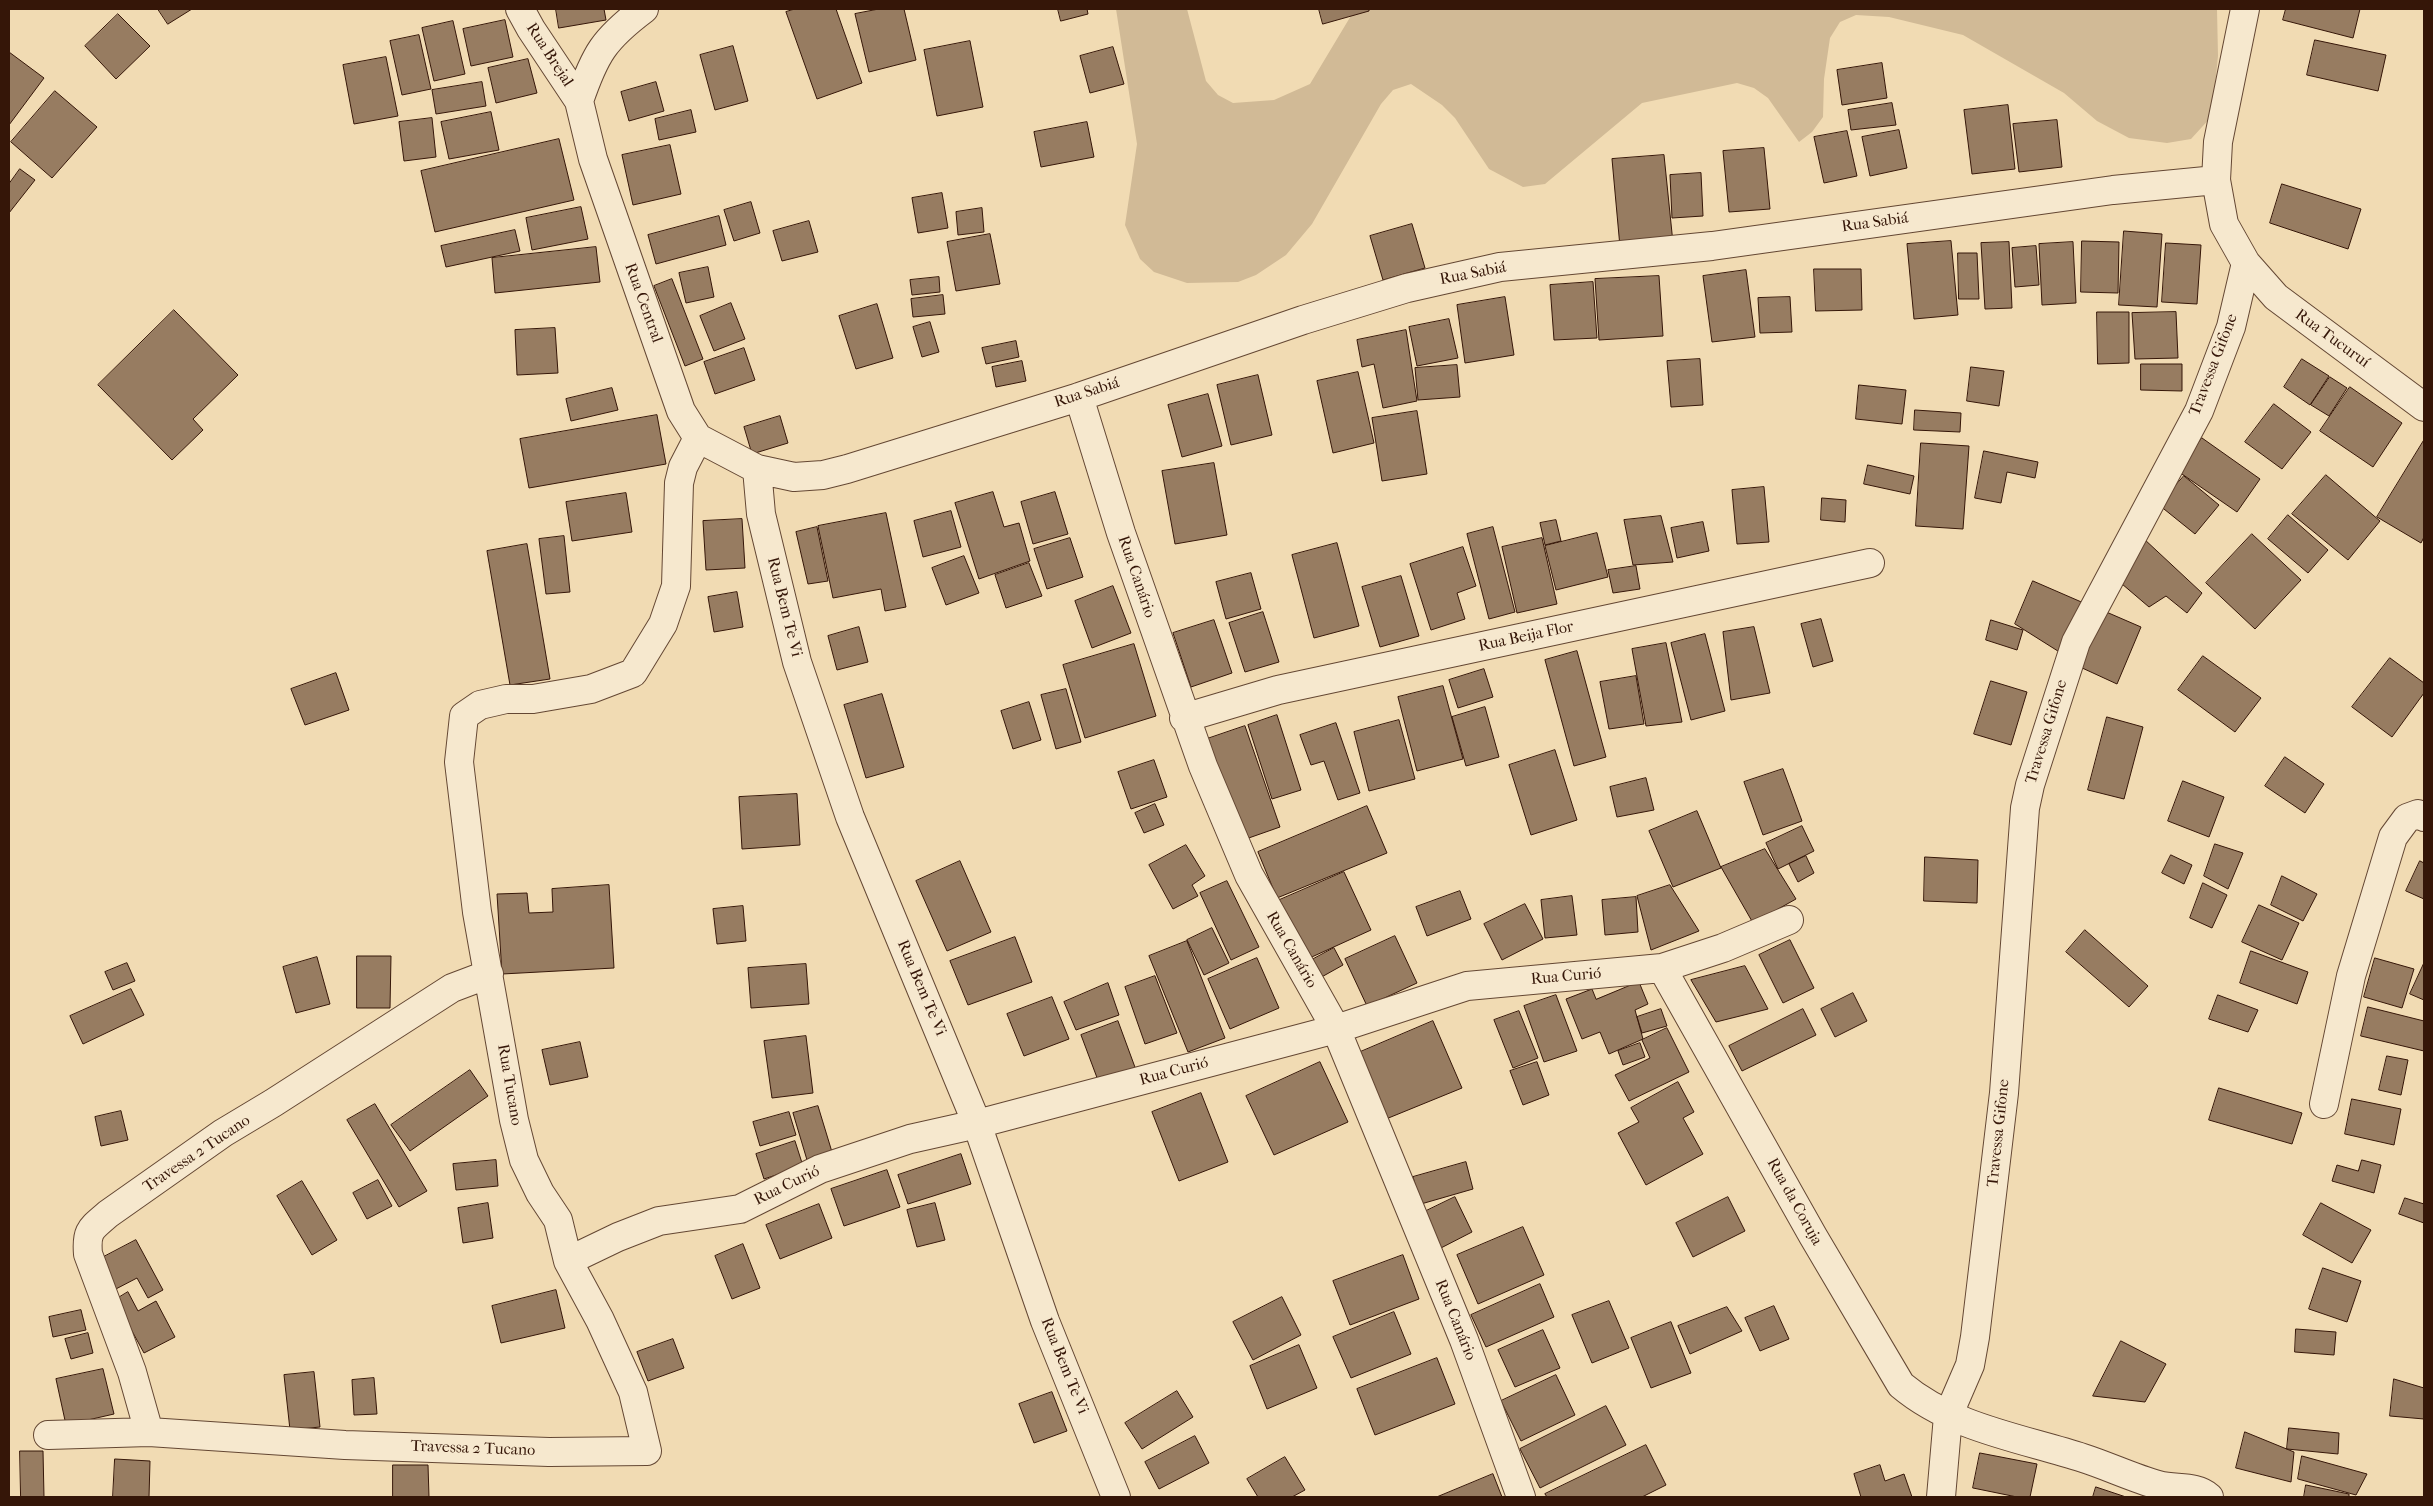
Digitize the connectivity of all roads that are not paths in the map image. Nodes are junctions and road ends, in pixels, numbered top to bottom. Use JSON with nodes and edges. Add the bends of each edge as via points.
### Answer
{"nodes":[{"id":1,"x":520,"y":9,"type":"edge"},
{"id":2,"x":644,"y":9,"type":"edge"},
{"id":3,"x":2245,"y":9,"type":"edge"},
{"id":4,"x":579,"y":101,"type":"junction"},
{"id":5,"x":2216,"y":180,"type":"junction"},
{"id":6,"x":2246,"y":264,"type":"junction"},
{"id":7,"x":1079,"y":397,"type":"junction"},
{"id":8,"x":2424,"y":407,"type":"edge"},
{"id":9,"x":698,"y":438,"type":"junction"},
{"id":10,"x":757,"y":469,"type":"junction"},
{"id":11,"x":1870,"y":563,"type":"dead end"},
{"id":12,"x":1184,"y":718,"type":"junction"},
{"id":13,"x":2412,"y":822,"type":"edge"},
{"id":14,"x":1789,"y":920,"type":"dead end"},
{"id":15,"x":1662,"y":968,"type":"junction"},
{"id":16,"x":489,"y":974,"type":"junction"},
{"id":17,"x":1336,"y":1029,"type":"junction"},
{"id":18,"x":2324,"y":1104,"type":"dead end"},
{"id":19,"x":978,"y":1124,"type":"junction"},
{"id":20,"x":568,"y":1261,"type":"junction"},
{"id":21,"x":1948,"y":1416,"type":"junction"},
{"id":22,"x":149,"y":1432,"type":"junction"},
{"id":23,"x":48,"y":1435,"type":"dead end"},
{"id":24,"x":647,"y":1451,"type":"joint"},
{"id":25,"x":1116,"y":1497,"type":"edge"},
{"id":26,"x":1521,"y":1497,"type":"edge"},
{"id":27,"x":1941,"y":1497,"type":"edge"},
{"id":28,"x":2209,"y":1497,"type":"edge"}],
"edges":[{"from":1,"to":4,"type":"street","name":"Rua Brejal"},
{"from":2,"to":4,"type":"street","via":[[605,42],[590,68]]},
{"from":3,"to":5,"type":"street","via":[[2218,142]]},
{"from":4,"to":9,"type":"street","name":"Rua Central","via":[[593,159],[618,232],[681,410]]},
{"from":5,"to":6,"type":"street","via":[[2224,224]]},
{"from":5,"to":7,"type":"street","name":"Rua Sabiá","via":[[2113,190],[1712,246],[1500,267],[1388,294],[1303,320]]},
{"from":6,"to":8,"type":"street","name":"Rua Tucuruí","via":[[2283,303]]},
{"from":6,"to":21,"type":"street","name":"Travessa Gifone","via":[[2231,327],[2199,411],[2076,642],[2030,785],[2025,808],[2004,1093],[1975,1337],[1970,1365]]},
{"from":7,"to":10,"type":"street","name":"Rua Sabiá","via":[[823,475],[794,477]]},
{"from":7,"to":12,"type":"street","name":"Rua Canário","via":[[1120,533]]},
{"from":9,"to":10,"type":"street"},
{"from":9,"to":16,"type":"street","name":"Rua Tucano","via":[[683,467],[679,483],[676,586],[671,605],[633,673],[591,689],[480,704],[464,716],[459,762],[477,912]]},
{"from":10,"to":19,"type":"street","name":"Rua Bem Te Vi","via":[[761,514],[800,671],[850,817]]},
{"from":11,"to":12,"type":"street","name":"Rua Beija Flor","via":[[1278,690]]},
{"from":12,"to":17,"type":"street","name":"Rua Canário","via":[[1249,875]]},
{"from":13,"to":18,"type":"street","via":[[2393,837],[2351,976]]},
{"from":14,"to":15,"type":"street","name":"Rua Curió","via":[[1723,948]]},
{"from":15,"to":17,"type":"street","name":"Rua Curió","via":[[1467,986]]},
{"from":15,"to":21,"type":"street","name":"Rua da Coruja","via":[[1889,1368],[1915,1397]]},
{"from":16,"to":20,"type":"street","name":"Rua Tucano","via":[[524,1160],[558,1220]]},
{"from":16,"to":22,"type":"street","name":"Travessa 2 Tucano","via":[[452,988],[273,1104],[222,1133],[93,1227],[87,1237],[88,1254],[129,1363]]},
{"from":17,"to":19,"type":"street","name":"Rua Curió"},
{"from":17,"to":26,"type":"street","name":"Rua Canário","via":[[1464,1340]]},
{"from":19,"to":20,"type":"street","name":"Rua Curió","via":[[910,1139],[820,1169],[740,1209],[659,1221],[618,1236]]},
{"from":19,"to":25,"type":"street","name":"Rua Bem Te Vi","via":[[1045,1321]]},
{"from":20,"to":24,"type":"street","name":"Rua Tucano","via":[[633,1392]]},
{"from":21,"to":27,"type":"street","name":"Travessa Gifone"},
{"from":21,"to":28,"type":"street","name":"Rua da Coruja","via":[[2159,1486],[2202,1491]]},
{"from":22,"to":23,"type":"street","name":"Travessa 2 Tucano"},
{"from":22,"to":24,"type":"street","name":"Travessa 2 Tucano","via":[[355,1445],[549,1452]]}]}
